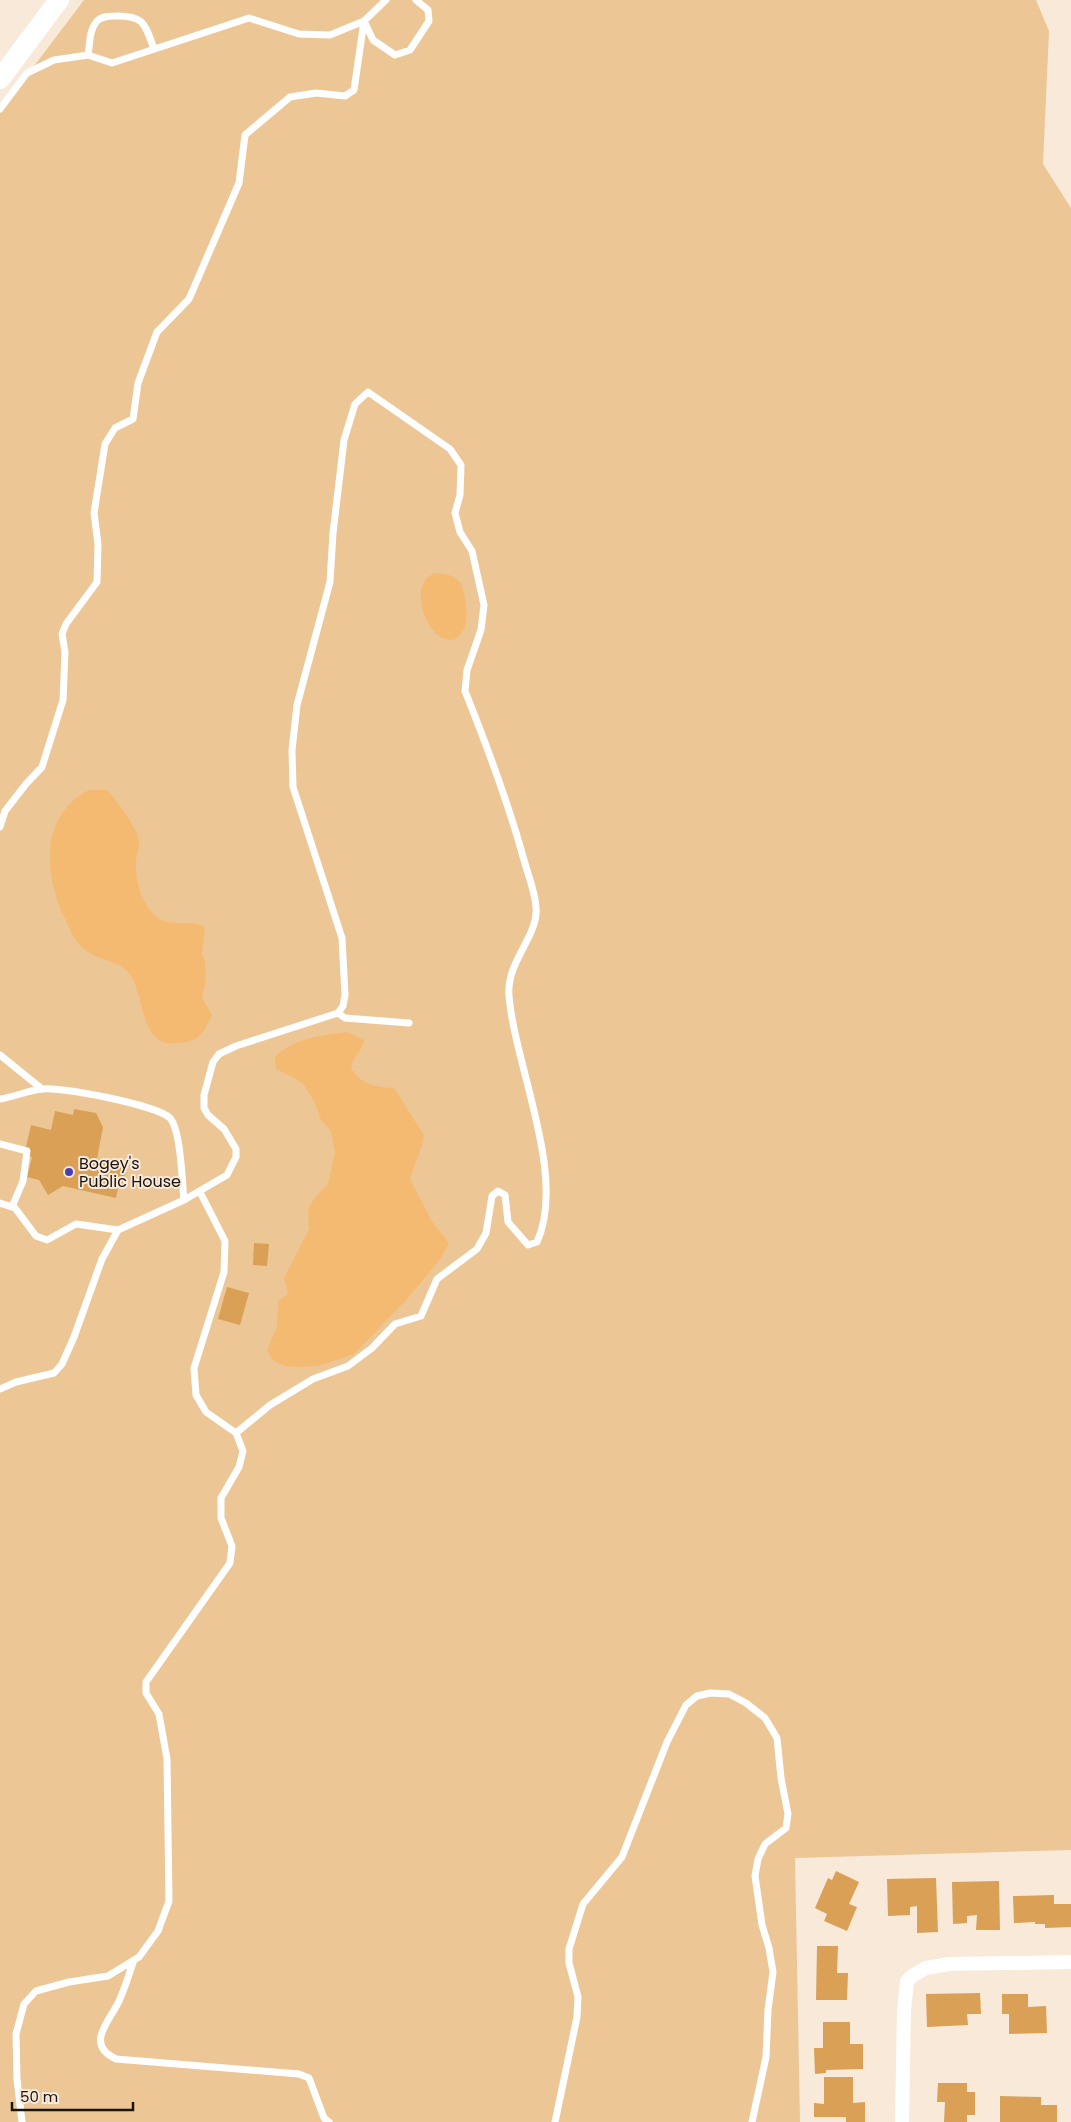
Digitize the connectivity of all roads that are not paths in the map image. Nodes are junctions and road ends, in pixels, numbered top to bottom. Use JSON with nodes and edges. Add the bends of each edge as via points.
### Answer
{"nodes":[{"id":1,"x":59,"y":0,"type":"edge"},
{"id":2,"x":386,"y":0,"type":"edge"},
{"id":3,"x":416,"y":0,"type":"edge"},
{"id":4,"x":364,"y":21,"type":"junction"},
{"id":5,"x":154,"y":49,"type":"junction"},
{"id":6,"x":88,"y":55,"type":"junction"},
{"id":7,"x":0,"y":80,"type":"edge"},
{"id":8,"x":0,"y":109,"type":"edge"},
{"id":9,"x":0,"y":827,"type":"edge"},
{"id":10,"x":338,"y":1013,"type":"junction"},
{"id":11,"x":409,"y":1023,"type":"dead end"},
{"id":12,"x":0,"y":1055,"type":"edge"},
{"id":13,"x":42,"y":1089,"type":"junction"},
{"id":14,"x":0,"y":1099,"type":"edge"},
{"id":15,"x":0,"y":1144,"type":"edge"},
{"id":16,"x":200,"y":1192,"type":"junction"},
{"id":17,"x":184,"y":1200,"type":"junction"},
{"id":18,"x":0,"y":1203,"type":"edge"},
{"id":19,"x":12,"y":1207,"type":"junction"},
{"id":20,"x":118,"y":1230,"type":"junction"},
{"id":21,"x":0,"y":1389,"type":"edge"},
{"id":22,"x":236,"y":1433,"type":"junction"},
{"id":23,"x":134,"y":1960,"type":"junction"},
{"id":24,"x":1071,"y":1962,"type":"edge"},
{"id":25,"x":22,"y":2122,"type":"edge"},
{"id":26,"x":329,"y":2122,"type":"edge"},
{"id":27,"x":555,"y":2122,"type":"edge"},
{"id":28,"x":752,"y":2122,"type":"edge"},
{"id":29,"x":902,"y":2122,"type":"edge"}],
"edges":[{"from":1,"to":7,"type":"street"},
{"from":2,"to":4,"type":"lane"},
{"from":3,"to":4,"type":"lane","via":[[428,10],[429,21],[410,50],[395,55],[373,40]]},
{"from":4,"to":5,"type":"lane","via":[[330,35],[300,34],[249,18]]},
{"from":4,"to":9,"type":"lane","via":[[354,90],[345,96],[316,94],[290,97],[245,136],[239,183],[189,299],[158,332],[138,383],[133,419],[115,428],[105,444],[94,513],[98,582],[62,634],[65,652],[63,700],[42,767],[5,811]]},
{"from":5,"to":6,"type":"lane","via":[[112,63]]},
{"from":5,"to":6,"type":"lane","via":[[146,27],[138,18],[130,15],[105,16],[97,21],[92,31]]},
{"from":6,"to":8,"type":"lane","via":[[54,60],[27,73]]},
{"from":10,"to":11,"type":"lane","via":[[345,1018]]},
{"from":10,"to":16,"type":"lane","via":[[219,1054],[213,1062],[204,1108],[228,1134],[236,1149],[236,1157],[227,1176]]},
{"from":10,"to":22,"type":"lane","via":[[345,995],[342,938],[293,787],[292,750],[297,705],[330,582],[344,440],[356,404],[368,392],[450,449],[461,465],[460,495],[455,513],[460,532],[472,551],[484,605],[481,630],[467,670],[465,691],[516,833],[536,906],[537,918],[509,980],[509,996],[542,1150],[545,1214],[536,1242],[528,1245],[508,1222],[505,1195],[498,1191],[492,1196],[486,1233],[477,1249],[437,1279],[421,1316],[395,1324],[372,1348],[348,1366],[313,1379],[270,1405]]},
{"from":12,"to":13,"type":"lane"},
{"from":13,"to":14,"type":"lane"},
{"from":13,"to":17,"type":"lane","via":[[79,1092],[152,1108],[170,1118],[178,1136]]},
{"from":15,"to":19,"type":"lane","via":[[27,1151],[23,1181]]},
{"from":16,"to":17,"type":"lane"},
{"from":16,"to":22,"type":"lane","via":[[225,1241],[224,1272],[194,1368],[196,1395],[206,1412]]},
{"from":17,"to":20,"type":"lane"},
{"from":18,"to":19,"type":"lane"},
{"from":19,"to":20,"type":"lane","via":[[36,1236],[47,1240],[76,1224]]},
{"from":20,"to":21,"type":"lane","via":[[102,1259],[62,1364],[54,1373]]},
{"from":22,"to":23,"type":"lane","via":[[243,1451],[239,1466],[221,1498],[221,1518],[232,1546],[230,1563],[146,1682],[146,1693],[159,1714],[167,1758],[168,1901],[158,1931]]},
{"from":23,"to":25,"type":"lane","via":[[108,1976],[36,1991],[24,2004],[16,2034]]},
{"from":23,"to":26,"type":"lane","via":[[118,2002],[102,2030],[102,2047],[106,2054],[116,2059],[299,2074],[310,2078],[324,2118]]},
{"from":24,"to":29,"type":"street","via":[[942,1965],[922,1970],[907,1981]]},
{"from":27,"to":28,"type":"lane","via":[[577,2017],[578,1997],[569,1963],[569,1949],[583,1904],[622,1857],[667,1742],[686,1706],[697,1696],[710,1693],[728,1694],[746,1703],[769,1724],[778,1738],[788,1814],[786,1828],[765,1844],[755,1876],[773,1972],[766,2057]]}]}
